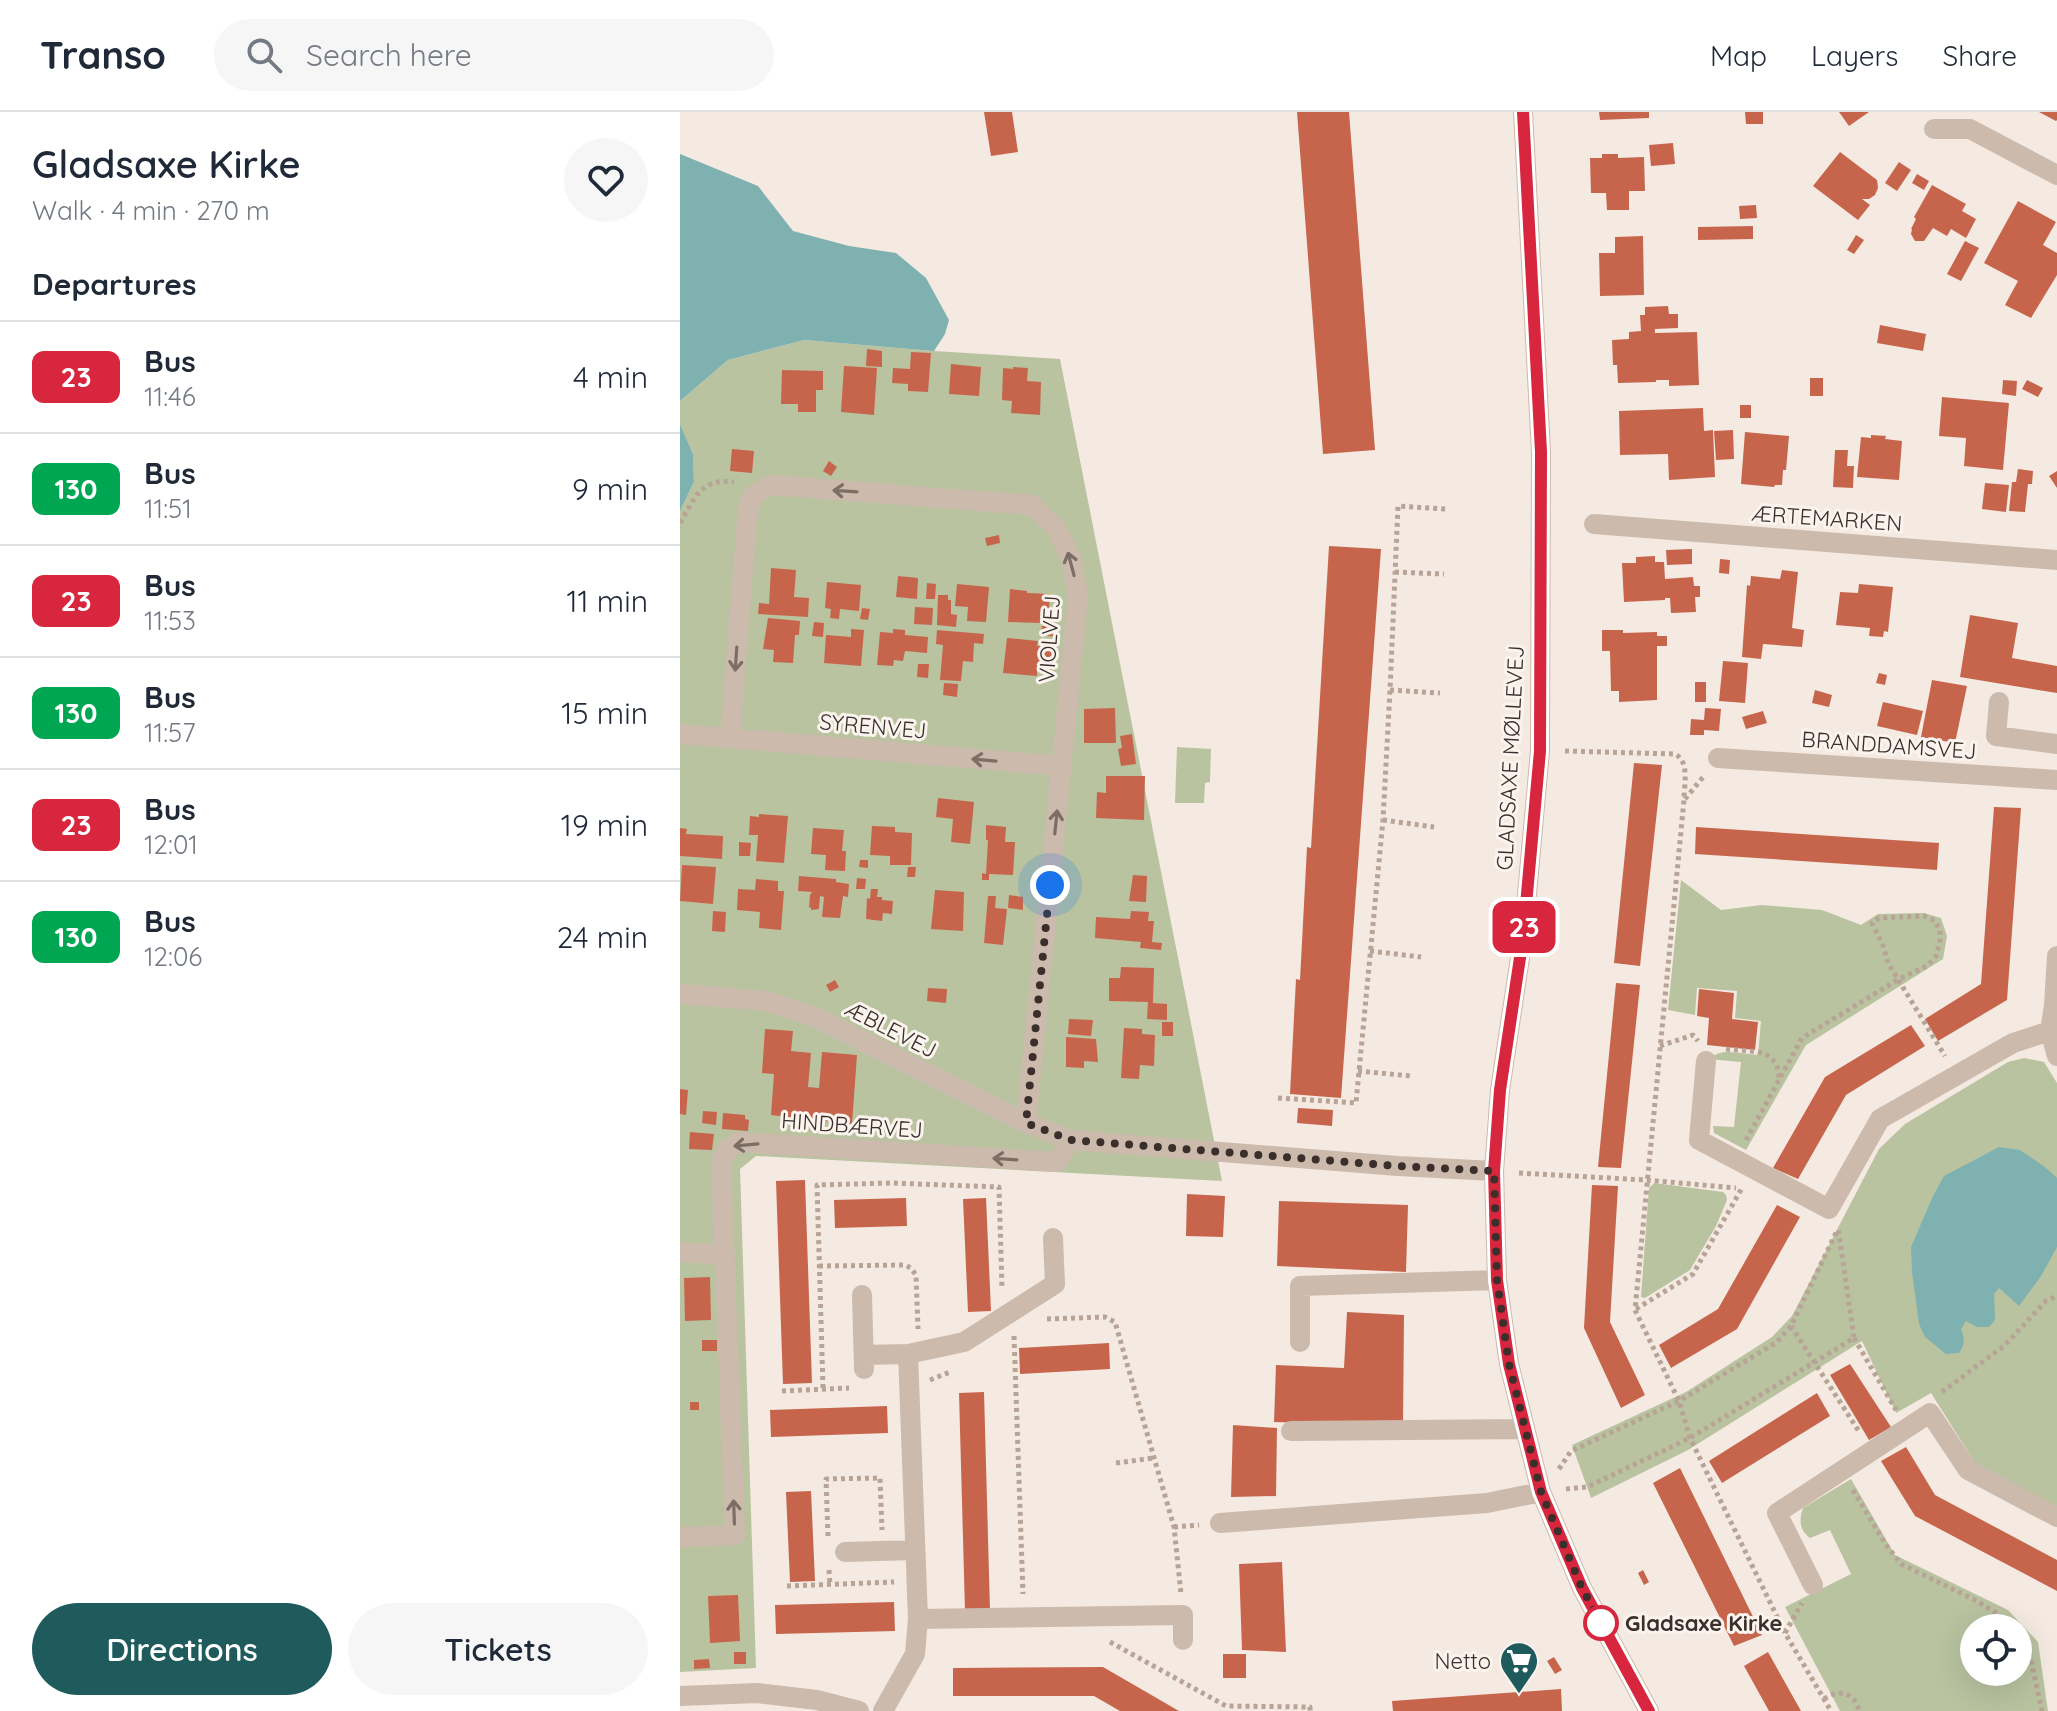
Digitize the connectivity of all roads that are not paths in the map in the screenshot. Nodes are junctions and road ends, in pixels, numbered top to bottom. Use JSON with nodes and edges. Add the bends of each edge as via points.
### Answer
{"nodes":[{"id":1,"x":1523,"y":112,"type":"edge"},
{"id":2,"x":1934,"y":129,"type":"dead end"},
{"id":3,"x":2057,"y":175,"type":"edge"},
{"id":4,"x":1594,"y":524,"type":"dead end"},
{"id":5,"x":2057,"y":560,"type":"edge"},
{"id":6,"x":1999,"y":702,"type":"dead end"},
{"id":7,"x":680,"y":734,"type":"edge"},
{"id":8,"x":730,"y":738,"type":"junction"},
{"id":9,"x":2057,"y":744,"type":"edge"},
{"id":10,"x":1718,"y":758,"type":"dead end"},
{"id":11,"x":1062,"y":766,"type":"junction"},
{"id":12,"x":2057,"y":780,"type":"edge"},
{"id":13,"x":2057,"y":956,"type":"edge"},
{"id":14,"x":680,"y":994,"type":"edge"},
{"id":15,"x":2050,"y":1031,"type":"junction"},
{"id":16,"x":1707,"y":1056,"type":"road end"},
{"id":17,"x":2057,"y":1056,"type":"edge"},
{"id":18,"x":1026,"y":1123,"type":"junction"},
{"id":19,"x":1071,"y":1140,"type":"junction"},
{"id":20,"x":1494,"y":1171,"type":"junction"},
{"id":21,"x":1053,"y":1238,"type":"dead end"},
{"id":22,"x":680,"y":1252,"type":"edge"},
{"id":23,"x":725,"y":1255,"type":"junction"},
{"id":24,"x":1497,"y":1280,"type":"junction"},
{"id":25,"x":862,"y":1295,"type":"dead end"},
{"id":26,"x":1300,"y":1342,"type":"dead end"},
{"id":27,"x":914,"y":1353,"type":"junction"},
{"id":28,"x":1525,"y":1429,"type":"junction"},
{"id":29,"x":1291,"y":1431,"type":"dead end"},
{"id":30,"x":1541,"y":1492,"type":"junction"},
{"id":31,"x":2057,"y":1517,"type":"edge"},
{"id":32,"x":1220,"y":1523,"type":"dead end"},
{"id":33,"x":680,"y":1537,"type":"edge"},
{"id":34,"x":836,"y":1546,"type":"road end"},
{"id":35,"x":914,"y":1550,"type":"junction"},
{"id":36,"x":1813,"y":1585,"type":"road end"},
{"id":37,"x":918,"y":1619,"type":"junction"},
{"id":38,"x":1183,"y":1640,"type":"dead end"},
{"id":39,"x":680,"y":1696,"type":"edge"},
{"id":40,"x":859,"y":1711,"type":"edge"},
{"id":41,"x":883,"y":1711,"type":"edge"},
{"id":42,"x":1649,"y":1711,"type":"edge"}],
"edges":[{"from":1,"to":20,"type":"street","name":"GLADSAXE MØLLEVEJ","via":[[1541,452],[1540,751]]},
{"from":2,"to":3,"type":"street","via":[[1970,129]]},
{"from":4,"to":5,"type":"street","name":"ÆRTEMARKEN"},
{"from":6,"to":9,"type":"street","via":[[1996,736]]},
{"from":7,"to":8,"type":"street","name":"SYRENVEJ"},
{"from":11,"to":8,"type":"street","name":"SYRENVEJ","one_way":true},
{"from":11,"to":8,"type":"street","name":"VIOLVEJ","one_way":true,"via":[[1078,597],[1072,560],[1056,528],[1032,505],[771,485],[755,494],[748,507]]},
{"from":10,"to":12,"type":"street","name":"BRANDDAMSVEJ"},
{"from":18,"to":11,"type":"street","name":"VIOLVEJ","one_way":true},
{"from":13,"to":15,"type":"street"},
{"from":14,"to":18,"type":"street","name":"ÆBLEVEJ","via":[[766,1001],[815,1017]]},
{"from":15,"to":16,"type":"street","via":[[2013,1043],[1880,1119],[1829,1209],[1699,1140]]},
{"from":15,"to":17,"type":"street"},
{"from":18,"to":19,"type":"street","name":"ÆBLEVEJ"},
{"from":19,"to":20,"type":"street","name":"ÆBLEVEJ"},
{"from":19,"to":23,"type":"street","name":"HINDBÆRVEJ","one_way":true,"via":[[1057,1162],[739,1142],[721,1162]]},
{"from":20,"to":24,"type":"street","name":"GLADSAXE MØLLEVEJ"},
{"from":21,"to":27,"type":"street","via":[[1055,1284],[1009,1324],[964,1342]]},
{"from":22,"to":23,"type":"street"},
{"from":33,"to":23,"type":"street","name":"HINDBÆRVEJ","one_way":true,"via":[[735,1535]]},
{"from":24,"to":26,"type":"street","via":[[1300,1286]]},
{"from":24,"to":28,"type":"street","name":"GLADSAXE MØLLEVEJ"},
{"from":25,"to":27,"type":"street","via":[[864,1362]]},
{"from":27,"to":35,"type":"street"},
{"from":28,"to":29,"type":"street"},
{"from":28,"to":30,"type":"street","name":"GLADSAXE MØLLEVEJ"},
{"from":30,"to":32,"type":"street","via":[[1487,1503]]},
{"from":30,"to":42,"type":"street","name":"GLADSAXE MØLLEVEJ","via":[[1582,1588]]},
{"from":31,"to":36,"type":"street","via":[[1968,1470],[1930,1413],[1777,1513]]},
{"from":34,"to":35,"type":"street"},
{"from":35,"to":37,"type":"street"},
{"from":37,"to":38,"type":"street","via":[[1183,1615]]},
{"from":37,"to":41,"type":"street","via":[[915,1654]]},
{"from":39,"to":40,"type":"street","via":[[757,1693]]}]}
